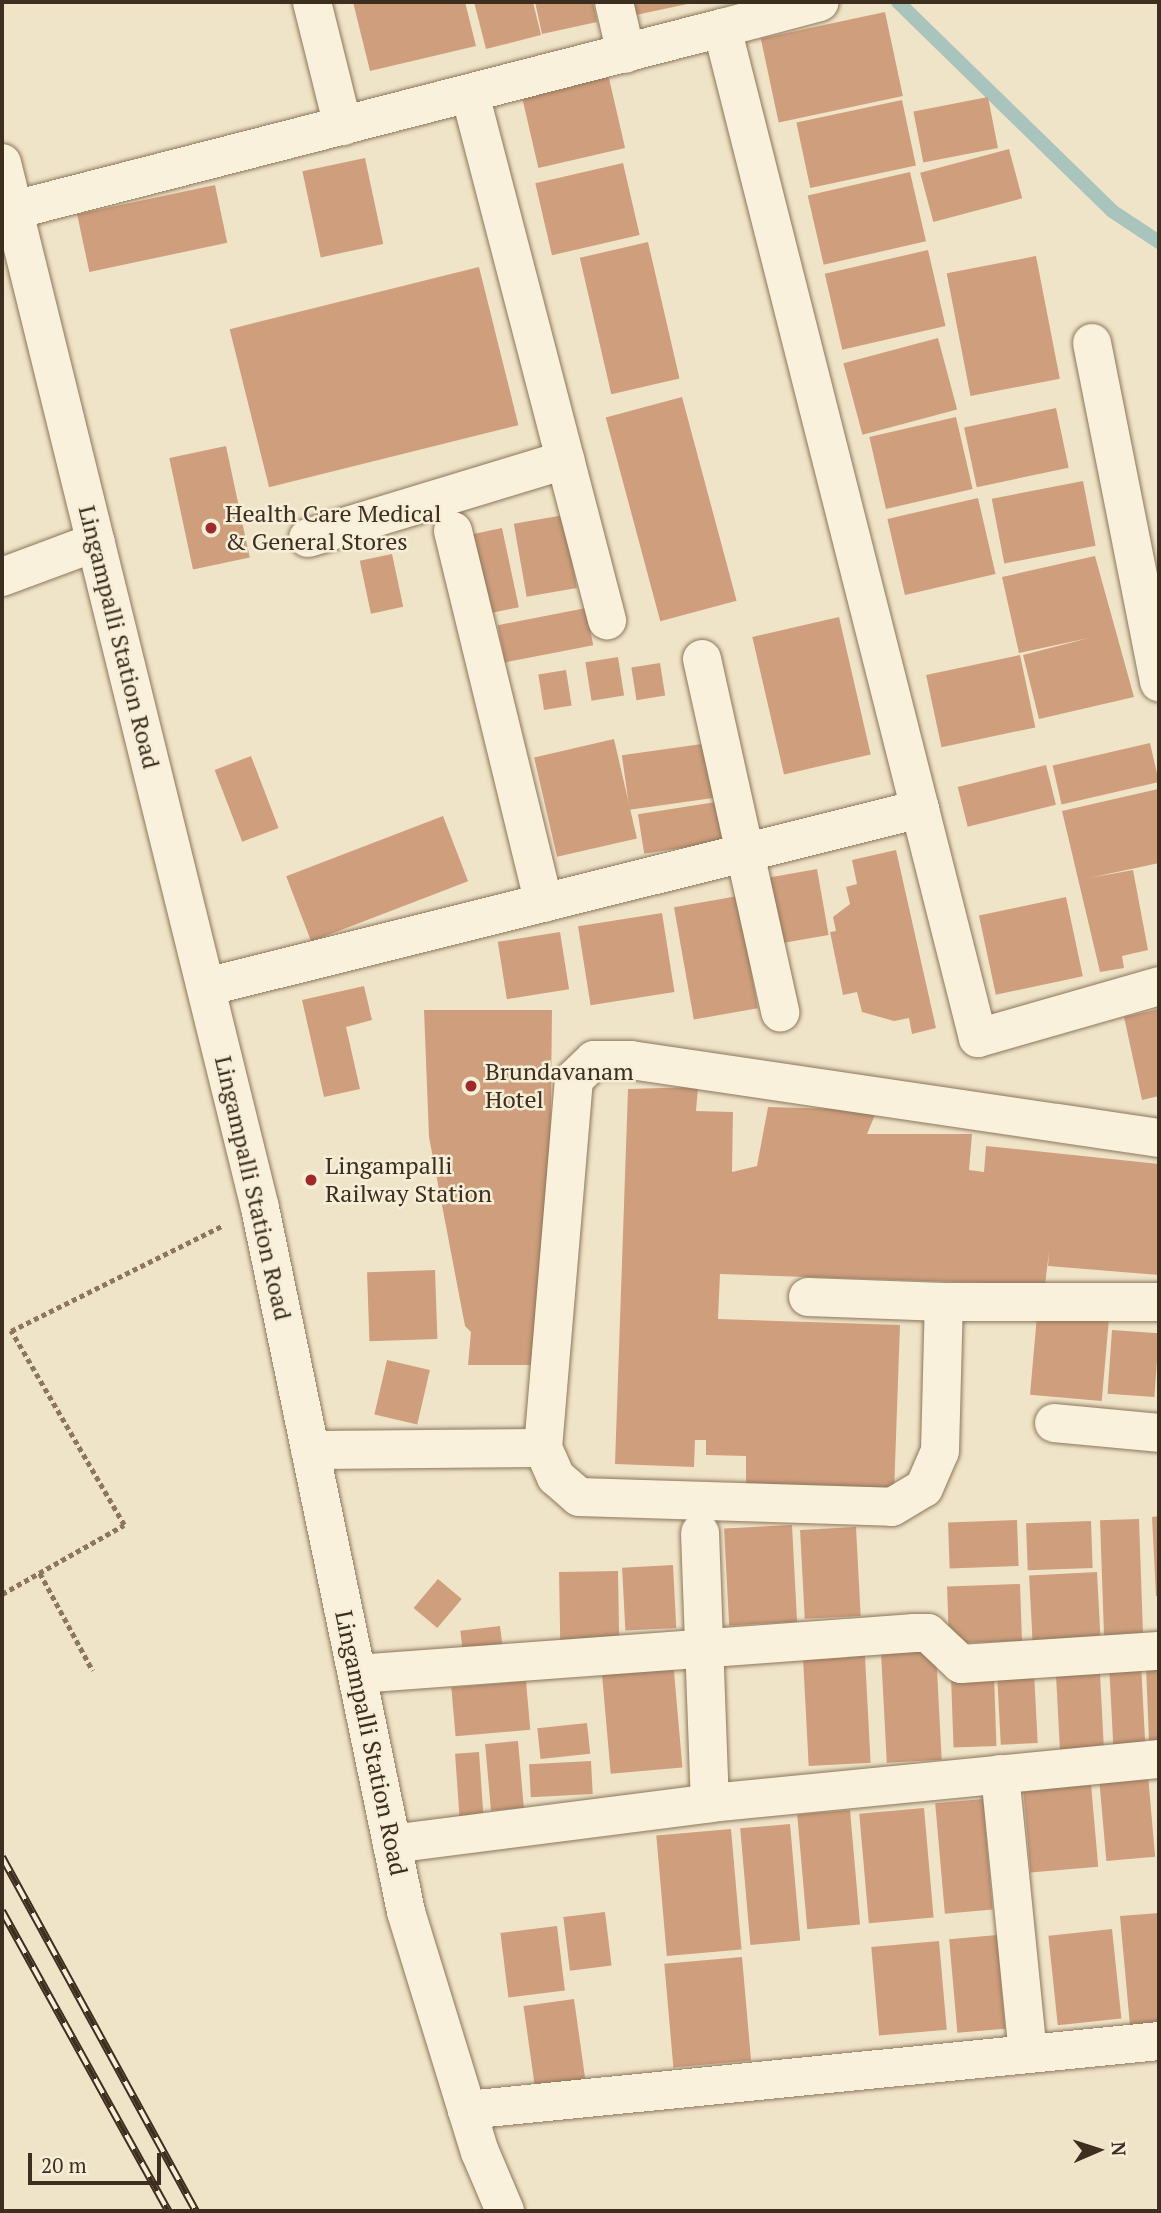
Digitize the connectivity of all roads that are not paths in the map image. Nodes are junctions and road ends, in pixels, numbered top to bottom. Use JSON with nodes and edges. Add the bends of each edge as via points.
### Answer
{"nodes":[{"id":1,"x":312,"y":2,"type":"edge"},
{"id":2,"x":614,"y":2,"type":"edge"},
{"id":3,"x":820,"y":2,"type":"edge"},
{"id":4,"x":722,"y":28,"type":"junction"},
{"id":5,"x":626,"y":54,"type":"junction"},
{"id":6,"x":470,"y":94,"type":"junction"},
{"id":7,"x":343,"y":126,"type":"junction"},
{"id":8,"x":2,"y":163,"type":"edge"},
{"id":9,"x":14,"y":210,"type":"junction"},
{"id":10,"x":1092,"y":343,"type":"dead end"},
{"id":11,"x":565,"y":460,"type":"junction"},
{"id":12,"x":453,"y":531,"type":"dead end"},
{"id":13,"x":307,"y":537,"type":"dead end"},
{"id":14,"x":96,"y":542,"type":"junction"},
{"id":15,"x":2,"y":577,"type":"edge"},
{"id":16,"x":607,"y":620,"type":"dead end"},
{"id":17,"x":702,"y":659,"type":"dead end"},
{"id":18,"x":1159,"y":682,"type":"edge"},
{"id":19,"x":920,"y":809,"type":"junction"},
{"id":20,"x":745,"y":853,"type":"junction"},
{"id":21,"x":544,"y":903,"type":"junction"},
{"id":22,"x":1159,"y":986,"type":"edge"},
{"id":23,"x":206,"y":987,"type":"junction"},
{"id":24,"x":780,"y":1012,"type":"dead end"},
{"id":25,"x":1159,"y":1138,"type":"edge"},
{"id":26,"x":808,"y":1297,"type":"dead end"},
{"id":27,"x":944,"y":1302,"type":"junction"},
{"id":28,"x":1159,"y":1302,"type":"edge"},
{"id":29,"x":1054,"y":1423,"type":"dead end"},
{"id":30,"x":1159,"y":1433,"type":"edge"},
{"id":31,"x":544,"y":1448,"type":"junction"},
{"id":32,"x":310,"y":1450,"type":"junction"},
{"id":33,"x":700,"y":1533,"type":"dead end"},
{"id":34,"x":702,"y":1648,"type":"junction"},
{"id":35,"x":1159,"y":1651,"type":"edge"},
{"id":36,"x":357,"y":1674,"type":"junction"},
{"id":37,"x":1159,"y":1759,"type":"edge"},
{"id":38,"x":1000,"y":1774,"type":"junction"},
{"id":39,"x":710,"y":1803,"type":"junction"},
{"id":40,"x":392,"y":1844,"type":"junction"},
{"id":41,"x":1159,"y":2041,"type":"edge"},
{"id":42,"x":1028,"y":2054,"type":"junction"},
{"id":43,"x":467,"y":2110,"type":"junction"},
{"id":44,"x":505,"y":2211,"type":"edge"}],
"edges":[{"from":1,"to":7,"type":"street"},
{"from":2,"to":5,"type":"street"},
{"from":3,"to":4,"type":"street"},
{"from":4,"to":5,"type":"street"},
{"from":4,"to":19,"type":"street"},
{"from":5,"to":6,"type":"street"},
{"from":6,"to":7,"type":"street"},
{"from":6,"to":11,"type":"street"},
{"from":7,"to":9,"type":"street"},
{"from":8,"to":9,"type":"street","name":"Lingampalli Station Road"},
{"from":9,"to":14,"type":"street","name":"Lingampalli Station Road"},
{"from":10,"to":18,"type":"street"},
{"from":11,"to":13,"type":"street"},
{"from":11,"to":16,"type":"street"},
{"from":12,"to":21,"type":"street"},
{"from":14,"to":15,"type":"street"},
{"from":14,"to":23,"type":"street","name":"Lingampalli Station Road"},
{"from":17,"to":20,"type":"street"},
{"from":19,"to":20,"type":"street"},
{"from":19,"to":22,"type":"street","via":[[978,1038]]},
{"from":20,"to":21,"type":"street"},
{"from":20,"to":24,"type":"street"},
{"from":21,"to":23,"type":"street"},
{"from":23,"to":32,"type":"street","name":"Lingampalli Station Road","via":[[260,1208]]},
{"from":25,"to":31,"type":"street","via":[[631,1060],[594,1060],[574,1079]]},
{"from":26,"to":27,"type":"street"},
{"from":27,"to":28,"type":"street"},
{"from":27,"to":31,"type":"street","via":[[940,1451],[924,1488],[891,1507],[579,1497],[556,1477]]},
{"from":29,"to":30,"type":"street"},
{"from":31,"to":32,"type":"street"},
{"from":32,"to":36,"type":"street","name":"Lingampalli Station Road"},
{"from":33,"to":34,"type":"street"},
{"from":34,"to":35,"type":"street","via":[[928,1633],[961,1664]]},
{"from":34,"to":36,"type":"street"},
{"from":34,"to":39,"type":"street"},
{"from":36,"to":40,"type":"street","name":"Lingampalli Station Road"},
{"from":37,"to":38,"type":"street"},
{"from":38,"to":39,"type":"street"},
{"from":38,"to":42,"type":"street"},
{"from":39,"to":40,"type":"street"},
{"from":40,"to":43,"type":"street","name":"Lingampalli Station Road","via":[[406,1912]]},
{"from":41,"to":42,"type":"street"},
{"from":42,"to":43,"type":"street"},
{"from":43,"to":44,"type":"street","name":"Lingampalli Station Road"}]}
